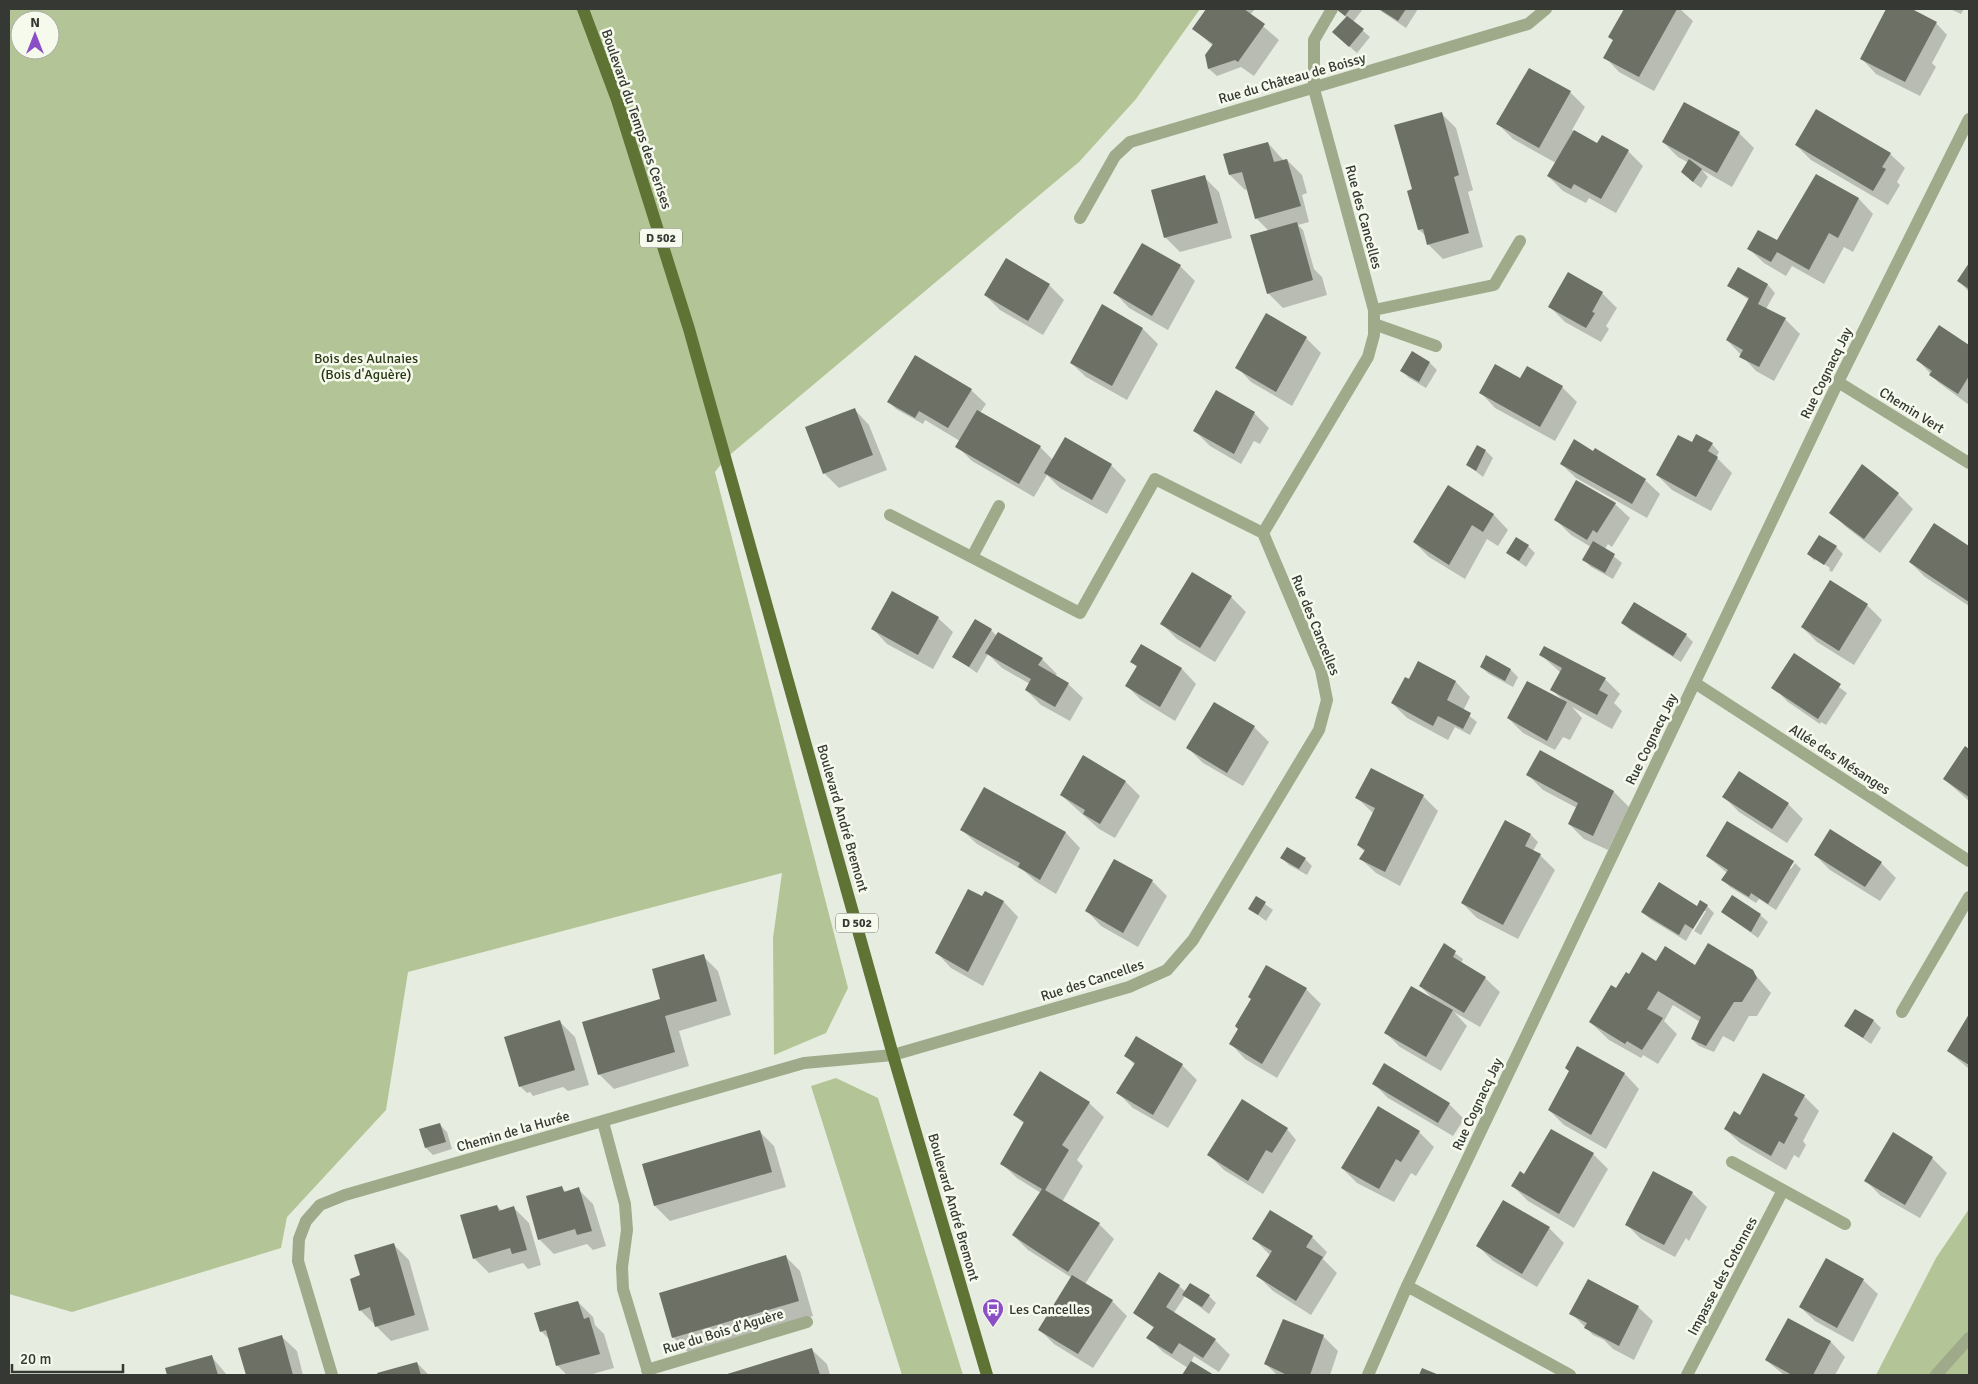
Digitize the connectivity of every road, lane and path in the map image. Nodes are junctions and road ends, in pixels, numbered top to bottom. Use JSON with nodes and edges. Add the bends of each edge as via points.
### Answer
{"nodes":[{"id":1,"x":583,"y":9,"type":"edge"},
{"id":2,"x":1332,"y":9,"type":"edge"},
{"id":3,"x":1546,"y":9,"type":"edge"},
{"id":4,"x":1314,"y":88,"type":"junction"},
{"id":5,"x":1969,"y":119,"type":"edge"},
{"id":6,"x":1080,"y":218,"type":"dead end"},
{"id":7,"x":1520,"y":241,"type":"dead end"},
{"id":8,"x":1374,"y":310,"type":"junction"},
{"id":9,"x":1374,"y":324,"type":"junction"},
{"id":10,"x":1436,"y":346,"type":"dead end"},
{"id":11,"x":1838,"y":382,"type":"junction"},
{"id":12,"x":1969,"y":463,"type":"edge"},
{"id":13,"x":729,"y":470,"type":"joint"},
{"id":14,"x":999,"y":506,"type":"dead end"},
{"id":15,"x":890,"y":515,"type":"dead end"},
{"id":16,"x":1263,"y":533,"type":"junction"},
{"id":17,"x":972,"y":557,"type":"junction"},
{"id":18,"x":1695,"y":683,"type":"junction"},
{"id":19,"x":1969,"y":861,"type":"edge"},
{"id":20,"x":1969,"y":897,"type":"edge"},
{"id":21,"x":1902,"y":1012,"type":"dead end"},
{"id":22,"x":893,"y":1055,"type":"junction"},
{"id":23,"x":603,"y":1122,"type":"junction"},
{"id":24,"x":1732,"y":1162,"type":"dead end"},
{"id":25,"x":1784,"y":1190,"type":"junction"},
{"id":26,"x":1845,"y":1224,"type":"dead end"},
{"id":27,"x":1407,"y":1286,"type":"junction"},
{"id":28,"x":807,"y":1322,"type":"dead end"},
{"id":29,"x":1969,"y":1338,"type":"edge"},
{"id":30,"x":648,"y":1372,"type":"edge"},
{"id":31,"x":332,"y":1375,"type":"edge"},
{"id":32,"x":987,"y":1375,"type":"edge"},
{"id":33,"x":1368,"y":1375,"type":"edge"},
{"id":34,"x":1570,"y":1375,"type":"edge"},
{"id":35,"x":1687,"y":1375,"type":"edge"},
{"id":36,"x":1936,"y":1375,"type":"edge"}],
"edges":[{"from":1,"to":13,"type":"main road","name":"Boulevard du Temps des Cerises","number":"D 502","via":[[617,100],[663,243]]},
{"from":2,"to":4,"type":"street","name":"Rue des Cancelles","via":[[1314,40]]},
{"from":3,"to":4,"type":"street","name":"Rue du Château de Boissy","via":[[1528,24]]},
{"from":4,"to":6,"type":"street","name":"Rue du Château de Boissy","via":[[1130,142],[1115,156]]},
{"from":4,"to":8,"type":"street","name":"Rue des Cancelles"},
{"from":5,"to":11,"type":"street","name":"Rue Cognacq Jay"},
{"from":7,"to":8,"type":"street","via":[[1494,285]]},
{"from":8,"to":9,"type":"street","name":"Rue des Cancelles"},
{"from":9,"to":10,"type":"street"},
{"from":9,"to":16,"type":"street","name":"Rue des Cancelles","via":[[1368,357]]},
{"from":11,"to":12,"type":"street","name":"Chemin Vert"},
{"from":11,"to":18,"type":"street","name":"Rue Cognacq Jay"},
{"from":13,"to":22,"type":"main road","name":"Boulevard André Bremont","number":"D 502"},
{"from":14,"to":17,"type":"street"},
{"from":15,"to":17,"type":"street"},
{"from":16,"to":17,"type":"street","via":[[1155,479],[1080,613]]},
{"from":16,"to":22,"type":"street","name":"Rue des Cancelles","via":[[1321,670],[1328,700],[1319,730],[1193,940],[1166,970],[1129,987]]},
{"from":18,"to":19,"type":"street","name":"Allée des Mésanges"},
{"from":18,"to":27,"type":"street","name":"Rue Cognacq Jay"},
{"from":20,"to":21,"type":"street"},
{"from":22,"to":23,"type":"street","name":"Chemin de la Hurée","via":[[804,1063]]},
{"from":22,"to":32,"type":"main road","name":"Boulevard André Bremont","number":"D 502"},
{"from":23,"to":30,"type":"street","name":"Rue du Bois d'Aguère","via":[[625,1204],[627,1230],[623,1289]]},
{"from":23,"to":31,"type":"street","name":"Chemin de la Hurée","via":[[320,1204],[306,1221],[298,1261]]},
{"from":24,"to":25,"type":"street"},
{"from":25,"to":26,"type":"street"},
{"from":25,"to":35,"type":"street","name":"Impasse des Cotonnes"},
{"from":27,"to":33,"type":"street","name":"Rue Cognacq Jay"},
{"from":27,"to":34,"type":"street"},
{"from":28,"to":30,"type":"street","name":"Rue du Bois d'Aguère"},
{"from":29,"to":36,"type":"street"}]}
